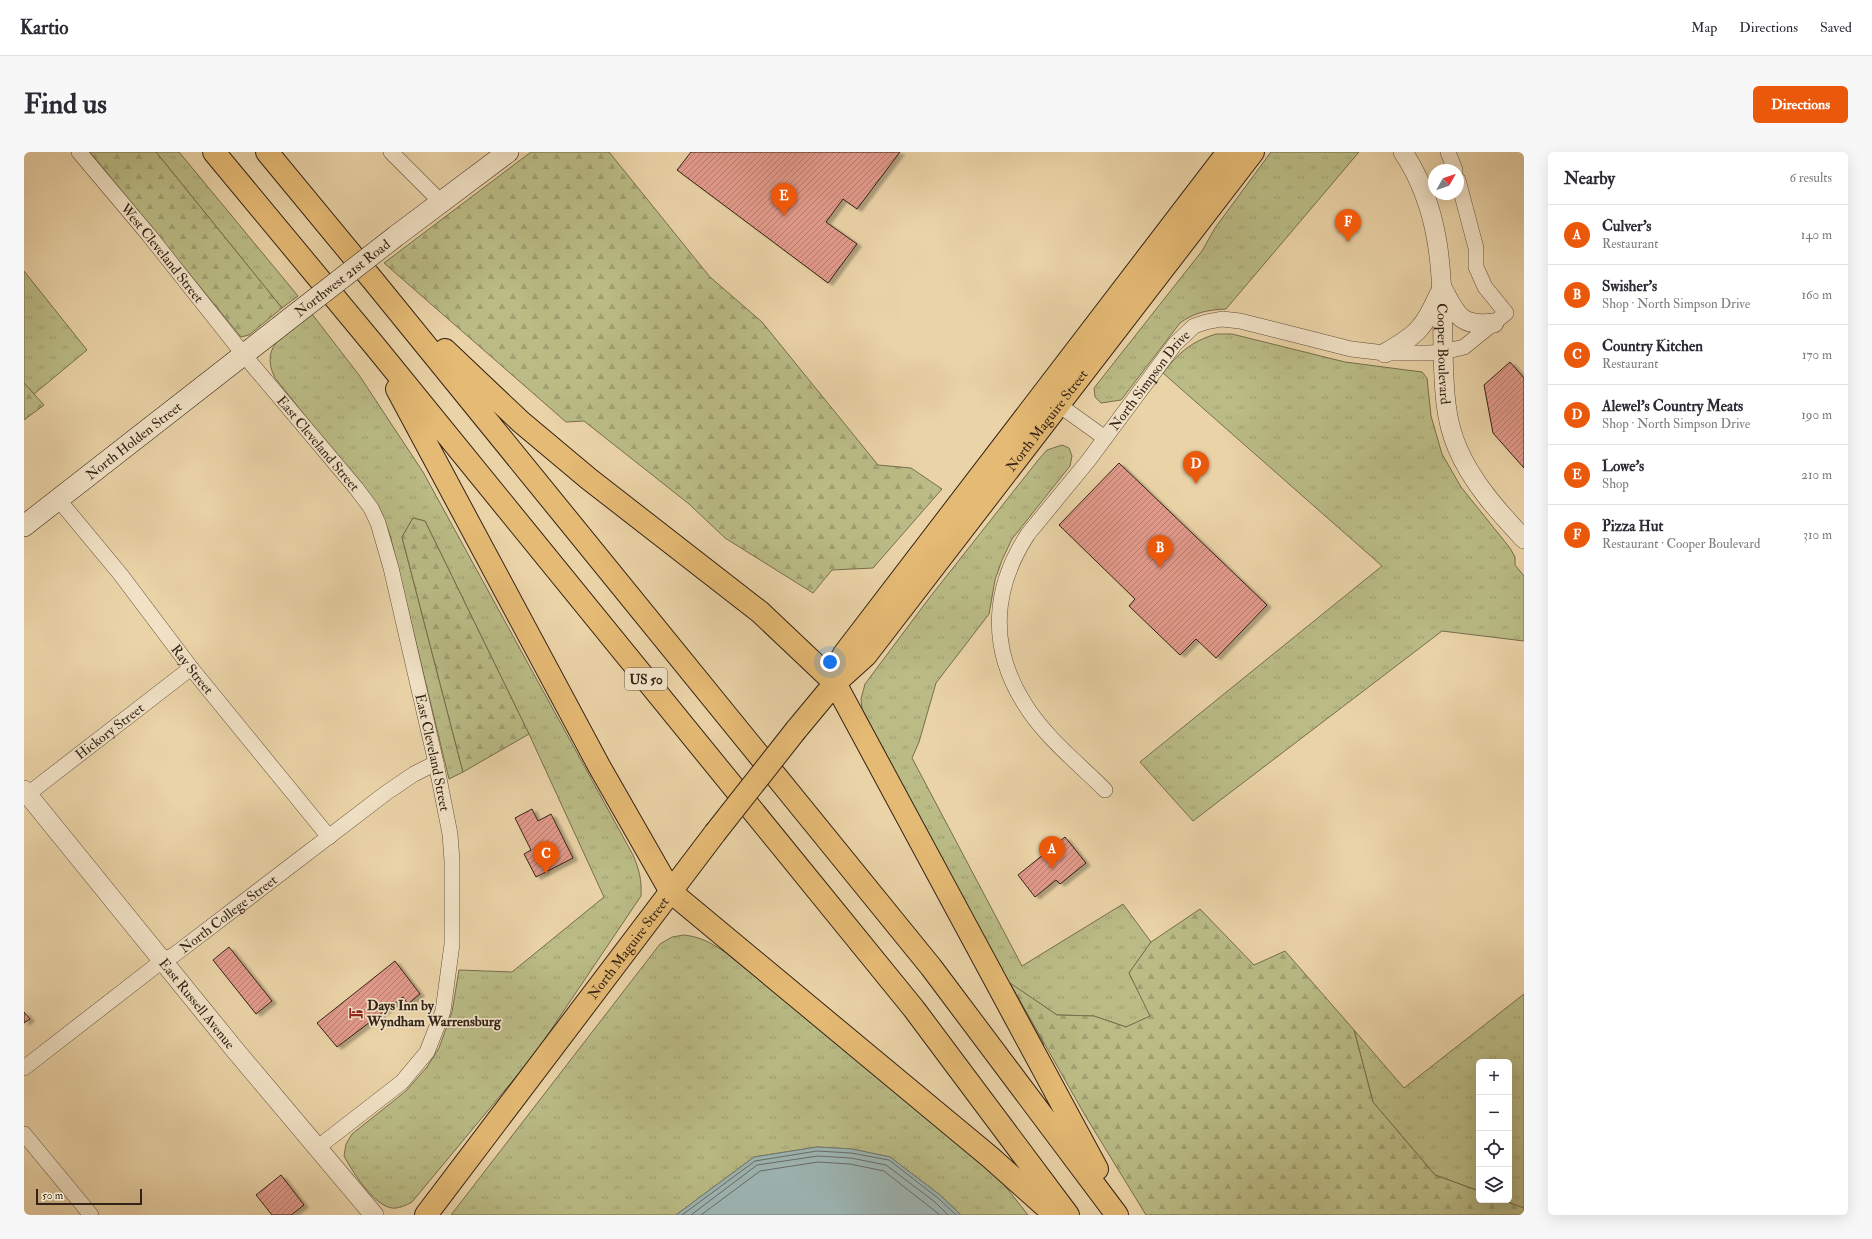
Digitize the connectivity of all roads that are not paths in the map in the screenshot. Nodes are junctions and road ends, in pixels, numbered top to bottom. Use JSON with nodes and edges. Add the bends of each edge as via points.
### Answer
{"nodes":[{"id":1,"x":80,"y":152,"type":"edge"},
{"id":2,"x":214,"y":152,"type":"edge"},
{"id":3,"x":266,"y":152,"type":"edge"},
{"id":4,"x":391,"y":152,"type":"edge"},
{"id":5,"x":508,"y":152,"type":"edge"},
{"id":6,"x":1228,"y":152,"type":"edge"},
{"id":7,"x":1253,"y":152,"type":"edge"},
{"id":8,"x":1403,"y":152,"type":"edge"},
{"id":9,"x":1448,"y":152,"type":"edge"},
{"id":10,"x":1453,"y":164,"type":"edge"},
{"id":11,"x":1463,"y":200,"type":"edge"},
{"id":12,"x":442,"y":202,"type":"junction"},
{"id":13,"x":376,"y":284,"type":"junction"},
{"id":14,"x":1442,"y":287,"type":"junction"},
{"id":15,"x":1494,"y":323,"type":"junction"},
{"id":16,"x":374,"y":345,"type":"junction"},
{"id":17,"x":1443,"y":352,"type":"junction"},
{"id":18,"x":1385,"y":353,"type":"junction"},
{"id":19,"x":244,"y":355,"type":"junction"},
{"id":20,"x":1059,"y":405,"type":"junction"},
{"id":21,"x":1105,"y":438,"type":"junction"},
{"id":22,"x":58,"y":499,"type":"junction"},
{"id":23,"x":24,"y":526,"type":"edge"},
{"id":24,"x":1524,"y":539,"type":"edge"},
{"id":25,"x":191,"y":668,"type":"junction"},
{"id":26,"x":835,"y":683,"type":"junction"},
{"id":27,"x":436,"y":763,"type":"junction"},
{"id":28,"x":1105,"y":790,"type":"dead end"},
{"id":29,"x":25,"y":792,"type":"edge"},
{"id":30,"x":328,"y":837,"type":"junction"},
{"id":31,"x":671,"y":892,"type":"junction"},
{"id":32,"x":162,"y":961,"type":"junction"},
{"id":33,"x":24,"y":1068,"type":"edge"},
{"id":34,"x":24,"y":1134,"type":"edge"},
{"id":35,"x":317,"y":1148,"type":"junction"},
{"id":36,"x":91,"y":1215,"type":"edge"},
{"id":37,"x":374,"y":1215,"type":"edge"},
{"id":38,"x":426,"y":1215,"type":"edge"},
{"id":39,"x":1055,"y":1215,"type":"edge"},
{"id":40,"x":1068,"y":1215,"type":"edge"},
{"id":41,"x":1117,"y":1215,"type":"edge"},
{"id":42,"x":1121,"y":1215,"type":"edge"}],
"edges":[{"from":1,"to":19,"type":"street","name":"West Cleveland Street"},
{"from":2,"to":16,"type":"main road","number":"US 50"},
{"from":3,"to":13,"type":"main road","number":"US 50"},
{"from":4,"to":12,"type":"street"},
{"from":5,"to":12,"type":"main road"},
{"from":6,"to":26,"type":"main road","name":"North Maguire Street","via":[[844,654],[838,665]]},
{"from":7,"to":20,"type":"main road","name":"North Maguire Street"},
{"from":8,"to":14,"type":"street","name":"Cooper Boulevard","via":[[1421,182],[1432,214],[1439,248]]},
{"from":9,"to":10,"type":"street"},
{"from":11,"to":15,"type":"street","name":"North Simpson Drive","via":[[1476,248],[1476,267],[1486,287],[1506,313]]},
{"from":12,"to":19,"type":"main road","name":"Northwest 21st Road","bridge":true},
{"from":13,"to":26,"type":"main road","via":[[521,422],[589,479],[760,612]]},
{"from":13,"to":41,"type":"main road","number":"US 50","via":[[931,966]]},
{"from":14,"to":15,"type":"street","via":[[1457,315],[1477,325]]},
{"from":14,"to":17,"type":"street","name":"Cooper Boulevard"},
{"from":14,"to":18,"type":"street","via":[[1424,325],[1405,342]]},
{"from":15,"to":17,"type":"street","name":"North Simpson Drive","via":[[1464,347]]},
{"from":16,"to":31,"type":"main road","via":[[600,766]]},
{"from":16,"to":40,"type":"main road","number":"US 50","via":[[914,1009]]},
{"from":17,"to":18,"type":"street","name":"North Simpson Drive"},
{"from":17,"to":24,"type":"street","name":"Cooper Boulevard","via":[[1446,401],[1456,446],[1477,484]]},
{"from":18,"to":21,"type":"street","name":"North Simpson Drive","via":[[1352,349],[1240,321],[1222,319],[1206,322],[1194,326],[1175,344]]},
{"from":19,"to":22,"type":"main road","name":"North Holden Street"},
{"from":19,"to":27,"type":"street","name":"East Cleveland Street","via":[[371,508],[391,568]]},
{"from":20,"to":21,"type":"street"},
{"from":20,"to":26,"type":"main road","name":"North Maguire Street","via":[[866,655]]},
{"from":21,"to":28,"type":"street","name":"North Simpson Drive","via":[[1019,547],[1002,590],[998,611],[1004,659],[1024,703],[1062,748]]},
{"from":22,"to":23,"type":"main road","name":"North Holden Street"},
{"from":22,"to":25,"type":"street","name":"Ray Street"},
{"from":25,"to":29,"type":"street","name":"Hickory Street"},
{"from":25,"to":30,"type":"street","name":"Ray Street"},
{"from":26,"to":31,"type":"main road","name":"North Maguire Street","bridge":true},
{"from":26,"to":42,"type":"main road"},
{"from":27,"to":30,"type":"street","name":"North College Street","via":[[386,793]]},
{"from":27,"to":35,"type":"street","name":"East Cleveland Street","via":[[450,834],[452,861],[452,944],[443,1011],[427,1052],[402,1082]]},
{"from":29,"to":32,"type":"street","name":"East Russell Avenue"},
{"from":30,"to":32,"type":"street","name":"North College Street","via":[[174,955]]},
{"from":31,"to":38,"type":"main road","name":"North Maguire Street"},
{"from":31,"to":39,"type":"main road","via":[[990,1157]]},
{"from":32,"to":33,"type":"street","name":"North College Street"},
{"from":32,"to":35,"type":"street","name":"East Russell Avenue"},
{"from":34,"to":36,"type":"street"},
{"from":35,"to":37,"type":"street","name":"East Russell Avenue"}]}
